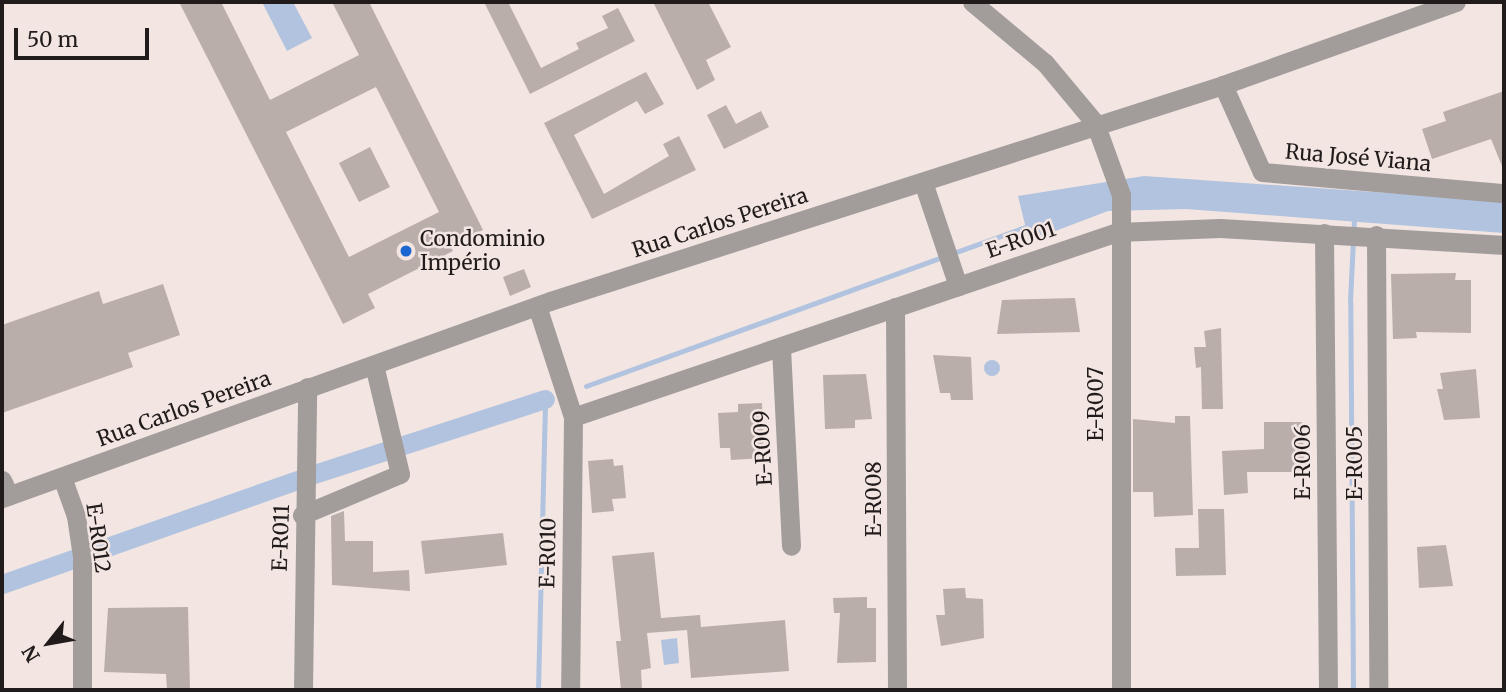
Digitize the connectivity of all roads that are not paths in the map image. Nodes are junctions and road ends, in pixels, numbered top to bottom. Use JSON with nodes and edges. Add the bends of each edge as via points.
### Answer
{"nodes":[{"id":1,"x":972,"y":2,"type":"edge"},
{"id":2,"x":1456,"y":2,"type":"edge"},
{"id":3,"x":1223,"y":85,"type":"junction"},
{"id":4,"x":1095,"y":123,"type":"junction"},
{"id":5,"x":923,"y":182,"type":"junction"},
{"id":6,"x":1504,"y":193,"type":"edge"},
{"id":7,"x":1117,"y":232,"type":"junction"},
{"id":8,"x":1324,"y":233,"type":"junction"},
{"id":9,"x":1376,"y":235,"type":"junction"},
{"id":10,"x":1504,"y":245,"type":"edge"},
{"id":11,"x":958,"y":286,"type":"junction"},
{"id":12,"x":537,"y":306,"type":"junction"},
{"id":13,"x":895,"y":307,"type":"junction"},
{"id":14,"x":781,"y":348,"type":"junction"},
{"id":15,"x":373,"y":365,"type":"junction"},
{"id":16,"x":307,"y":387,"type":"junction"},
{"id":17,"x":573,"y":417,"type":"junction"},
{"id":18,"x":62,"y":477,"type":"junction"},
{"id":19,"x":4,"y":491,"type":"edge"},
{"id":20,"x":302,"y":515,"type":"junction"},
{"id":21,"x":791,"y":546,"type":"dead end"},
{"id":22,"x":82,"y":690,"type":"edge"},
{"id":23,"x":303,"y":690,"type":"edge"},
{"id":24,"x":570,"y":690,"type":"edge"},
{"id":25,"x":897,"y":690,"type":"edge"},
{"id":26,"x":1121,"y":690,"type":"edge"},
{"id":27,"x":1328,"y":690,"type":"edge"},
{"id":28,"x":1378,"y":690,"type":"edge"}],
"edges":[{"from":1,"to":4,"type":"street","name":"E-R007","via":[[1045,63]]},
{"from":2,"to":3,"type":"street","name":"Rua Carlos Pereira"},
{"from":3,"to":4,"type":"street","name":"Rua Carlos Pereira"},
{"from":3,"to":6,"type":"street","name":"Rua José Viana","via":[[1262,172]]},
{"from":4,"to":5,"type":"street","name":"Rua Carlos Pereira"},
{"from":4,"to":7,"type":"street","name":"E-R007","via":[[1121,195]]},
{"from":5,"to":11,"type":"street","via":[[947,242]]},
{"from":5,"to":12,"type":"street","name":"Rua Carlos Pereira"},
{"from":7,"to":8,"type":"street","name":"E-R001","via":[[1220,228]]},
{"from":7,"to":11,"type":"street","name":"E-R001"},
{"from":7,"to":26,"type":"street","name":"E-R007"},
{"from":8,"to":9,"type":"street","name":"E-R001"},
{"from":8,"to":27,"type":"street","name":"E-R006"},
{"from":9,"to":10,"type":"street","name":"E-R001"},
{"from":9,"to":28,"type":"street","name":"E-R005"},
{"from":11,"to":13,"type":"street","name":"E-R001"},
{"from":12,"to":15,"type":"street","name":"Rua Carlos Pereira"},
{"from":12,"to":17,"type":"street","name":"E-R010"},
{"from":13,"to":14,"type":"street","name":"E-R001"},
{"from":13,"to":25,"type":"street","name":"E-R008"},
{"from":14,"to":17,"type":"street","name":"E-R001"},
{"from":14,"to":21,"type":"street","name":"E-R009"},
{"from":15,"to":16,"type":"street","name":"Rua Carlos Pereira"},
{"from":15,"to":20,"type":"street","via":[[400,474]]},
{"from":16,"to":18,"type":"street","name":"Rua Carlos Pereira"},
{"from":16,"to":20,"type":"street","name":"E-R011","via":[[308,476]]},
{"from":17,"to":24,"type":"street","name":"E-R010"},
{"from":18,"to":19,"type":"street","name":"Rua Carlos Pereira"},
{"from":18,"to":22,"type":"street","name":"E-R012","via":[[76,516],[82,556]]},
{"from":20,"to":23,"type":"street","name":"E-R011"}]}
